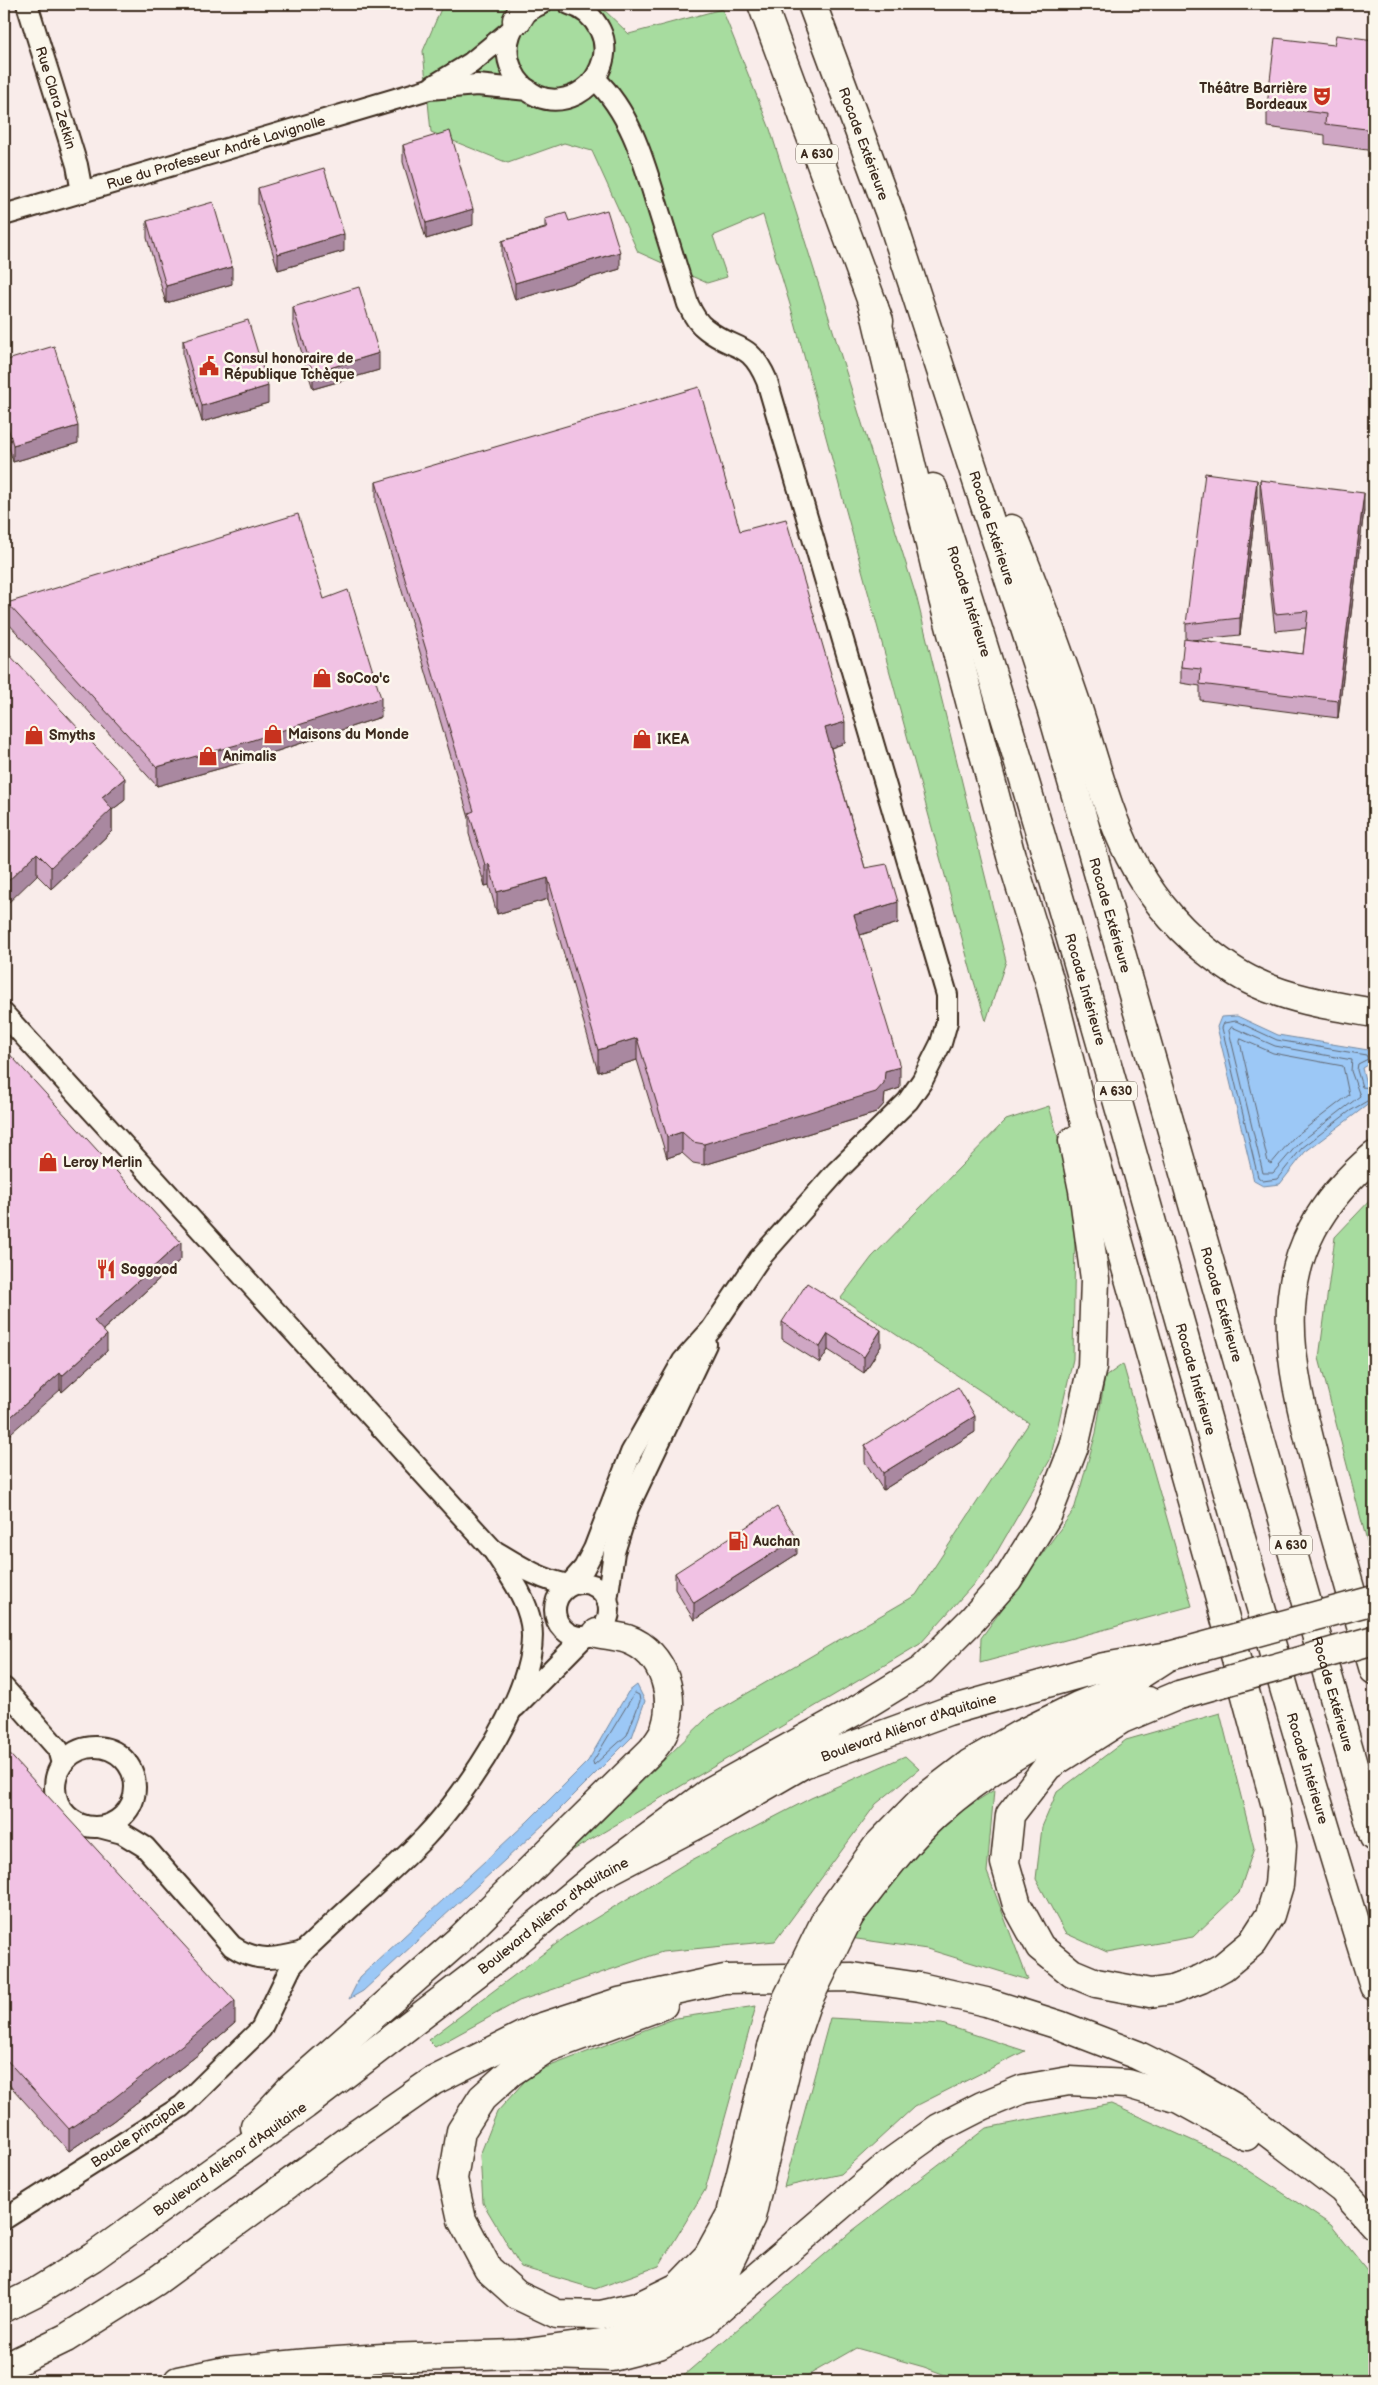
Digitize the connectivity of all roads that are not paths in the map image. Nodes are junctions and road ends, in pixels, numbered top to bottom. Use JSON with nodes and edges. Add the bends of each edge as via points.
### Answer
{"nodes":[{"id":1,"x":27,"y":4,"type":"edge"},
{"id":2,"x":541,"y":4,"type":"edge"},
{"id":3,"x":569,"y":4,"type":"edge"},
{"id":4,"x":762,"y":4,"type":"edge"},
{"id":5,"x":812,"y":4,"type":"edge"},
{"id":6,"x":518,"y":18,"type":"edge"},
{"id":7,"x":595,"y":79,"type":"junction"},
{"id":8,"x":429,"y":89,"type":"junction"},
{"id":9,"x":528,"y":90,"type":"junction"},
{"id":10,"x":82,"y":192,"type":"junction"},
{"id":11,"x":4,"y":215,"type":"edge"},
{"id":12,"x":916,"y":294,"type":"junction"},
{"id":13,"x":873,"y":304,"type":"junction"},
{"id":14,"x":1011,"y":856,"type":"junction"},
{"id":15,"x":1374,"y":1013,"type":"edge"},
{"id":16,"x":4,"y":1014,"type":"edge"},
{"id":17,"x":1374,"y":1156,"type":"edge"},
{"id":18,"x":711,"y":1330,"type":"junction"},
{"id":19,"x":493,"y":1550,"type":"junction"},
{"id":20,"x":569,"y":1585,"type":"junction"},
{"id":21,"x":607,"y":1600,"type":"junction"},
{"id":22,"x":1374,"y":1600,"type":"edge"},
{"id":23,"x":590,"y":1635,"type":"junction"},
{"id":24,"x":1374,"y":1640,"type":"edge"},
{"id":25,"x":1169,"y":1656,"type":"junction"},
{"id":26,"x":1374,"y":1670,"type":"edge"},
{"id":27,"x":4,"y":1688,"type":"edge"},
{"id":28,"x":1179,"y":1695,"type":"junction"},
{"id":29,"x":512,"y":1710,"type":"junction"},
{"id":30,"x":62,"y":1764,"type":"junction"},
{"id":31,"x":99,"y":1827,"type":"junction"},
{"id":32,"x":1374,"y":1837,"type":"edge"},
{"id":33,"x":591,"y":1880,"type":"junction"},
{"id":34,"x":839,"y":1915,"type":"junction"},
{"id":35,"x":303,"y":1952,"type":"junction"},
{"id":36,"x":725,"y":1978,"type":"junction"},
{"id":37,"x":1374,"y":1986,"type":"edge"},
{"id":38,"x":781,"y":2048,"type":"junction"},
{"id":39,"x":218,"y":2167,"type":"junction"},
{"id":40,"x":1342,"y":2189,"type":"junction"},
{"id":41,"x":4,"y":2219,"type":"edge"},
{"id":42,"x":1374,"y":2225,"type":"edge"},
{"id":43,"x":4,"y":2308,"type":"edge"},
{"id":44,"x":520,"y":2354,"type":"junction"},
{"id":45,"x":4,"y":2368,"type":"edge"},
{"id":46,"x":178,"y":2381,"type":"edge"}],
"edges":[{"from":1,"to":10,"type":"street","name":"Rue Clara Zetkin","via":[[77,165]]},
{"from":2,"to":6,"type":"street","name":"Rue du Professeur André Lavignolle"},
{"from":3,"to":7,"type":"street","via":[[592,17],[601,31],[605,47],[603,64]]},
{"from":4,"to":13,"type":"highway","name":"Rocade Intérieure","number":"A 630"},
{"from":5,"to":12,"type":"highway","name":"Rocade Extérieure","number":"A 630","via":[[860,130]]},
{"from":6,"to":8,"type":"street","name":"Rue du Professeur André Lavignolle","via":[[472,63]]},
{"from":6,"to":9,"type":"street","via":[[507,48],[509,64],[516,79]]},
{"from":7,"to":9,"type":"street","name":"Rue du Professeur André Lavignolle","via":[[585,90],[571,96],[549,98]]},
{"from":7,"to":18,"type":"street","via":[[628,121],[695,317],[705,329],[751,354],[767,380],[948,995],[947,1022],[941,1043],[908,1101],[838,1171],[759,1259]]},
{"from":8,"to":9,"type":"street","name":"Rue du Professeur André Lavignolle","via":[[477,85]]},
{"from":8,"to":10,"type":"street","name":"Rue du Professeur André Lavignolle"},
{"from":10,"to":11,"type":"street","name":"Rue du Professeur André Lavignolle"},
{"from":12,"to":15,"type":"highway","via":[[1030,576],[1105,797],[1137,874],[1161,908],[1186,934],[1220,962],[1254,982],[1302,1000]]},
{"from":12,"to":32,"type":"highway","name":"Rocade Extérieure","number":"A 630","via":[[1051,708]]},
{"from":13,"to":14,"type":"highway","via":[[943,599]]},
{"from":13,"to":37,"type":"highway","name":"Rocade Intérieure","number":"A 630","via":[[968,593],[1123,1112],[1255,1585]]},
{"from":14,"to":28,"type":"highway","via":[[1049,979],[1098,1170],[1219,1596],[1276,1806],[1282,1846],[1279,1885],[1270,1915],[1252,1943],[1223,1967],[1172,1990],[1150,1993],[1096,1983],[1072,1973],[1040,1947],[1017,1905],[1005,1863],[1010,1815],[1048,1766],[1122,1719]]},
{"from":14,"to":33,"type":"highway","via":[[1035,983],[1083,1190],[1096,1279],[1092,1367],[1074,1447],[1047,1516],[1008,1579],[922,1670],[711,1791]]},
{"from":16,"to":19,"type":"street"},
{"from":17,"to":26,"type":"highway","via":[[1351,1175],[1325,1205],[1306,1242],[1294,1281],[1290,1321],[1299,1402]]},
{"from":18,"to":20,"type":"street","via":[[683,1361],[657,1405],[631,1453],[594,1550]]},
{"from":18,"to":21,"type":"street","via":[[628,1508],[614,1552]]},
{"from":19,"to":20,"type":"street","via":[[535,1576]]},
{"from":19,"to":29,"type":"street","via":[[517,1587],[531,1624],[531,1650]]},
{"from":20,"to":21,"type":"street","via":[[587,1583],[596,1586]]},
{"from":20,"to":23,"type":"street","via":[[557,1599],[556,1617],[566,1632]]},
{"from":21,"to":23,"type":"street","via":[[608,1618]]},
{"from":22,"to":25,"type":"highway","bridge":true},
{"from":23,"to":29,"type":"street"},
{"from":23,"to":39,"type":"highway","via":[[628,1639],[648,1652],[661,1668],[669,1691],[668,1712],[663,1734],[652,1750],[459,1940],[290,2089]]},
{"from":24,"to":28,"type":"highway","bridge":true},
{"from":25,"to":33,"type":"highway","name":"Boulevard Aliénor d'Aquitaine","via":[[1104,1667],[948,1711],[803,1764],[719,1813]]},
{"from":25,"to":34,"type":"highway","via":[[1113,1692],[1021,1734],[969,1764],[922,1800],[878,1845]]},
{"from":27,"to":30,"type":"street","via":[[58,1748]]},
{"from":28,"to":34,"type":"highway","via":[[1118,1707],[1086,1720],[1030,1748],[982,1778],[936,1814]]},
{"from":29,"to":35,"type":"street","name":"Boucle principale","via":[[470,1779],[426,1836]]},
{"from":30,"to":31,"type":"street","via":[[55,1782],[58,1804],[75,1822]]},
{"from":30,"to":31,"type":"street","via":[[79,1750],[102,1748],[124,1759],[132,1770],[135,1784],[129,1810],[116,1821]]},
{"from":31,"to":35,"type":"street","via":[[122,1833],[145,1847],[232,1946],[245,1955],[269,1958]]},
{"from":33,"to":39,"type":"highway","name":"Boulevard Aliénor d'Aquitaine","via":[[494,1960],[306,2105]]},
{"from":34,"to":38,"type":"highway","bridge":true,"via":[[787,1999]]},
{"from":35,"to":41,"type":"street","name":"Boucle principale","via":[[291,1967],[261,2028],[182,2106]]},
{"from":36,"to":38,"type":"highway","via":[[627,2020],[547,2048],[511,2072],[482,2098],[461,2131],[453,2179],[462,2220],[488,2269],[517,2295],[557,2314],[601,2315],[637,2307],[678,2287],[708,2256],[731,2214]]},
{"from":36,"to":40,"type":"highway","via":[[852,1977],[920,1987],[986,2002],[1059,2025],[1137,2055],[1189,2081],[1237,2109]]},
{"from":36,"to":45,"type":"highway","via":[[619,2002],[536,2029],[433,2081],[155,2282],[66,2338]]},
{"from":38,"to":44,"type":"highway","via":[[751,2217],[725,2271],[692,2305],[651,2330],[608,2342]]},
{"from":39,"to":43,"type":"highway","name":"Boulevard Aliénor d'Aquitaine","via":[[94,2257]]},
{"from":40,"to":42,"type":"highway"},
{"from":40,"to":44,"type":"highway","via":[[1170,2097],[1128,2084],[1069,2081],[1023,2089],[940,2128],[890,2163],[703,2323],[659,2345],[612,2357]]},
{"from":44,"to":46,"type":"highway","via":[[308,2363],[226,2371]]}]}
